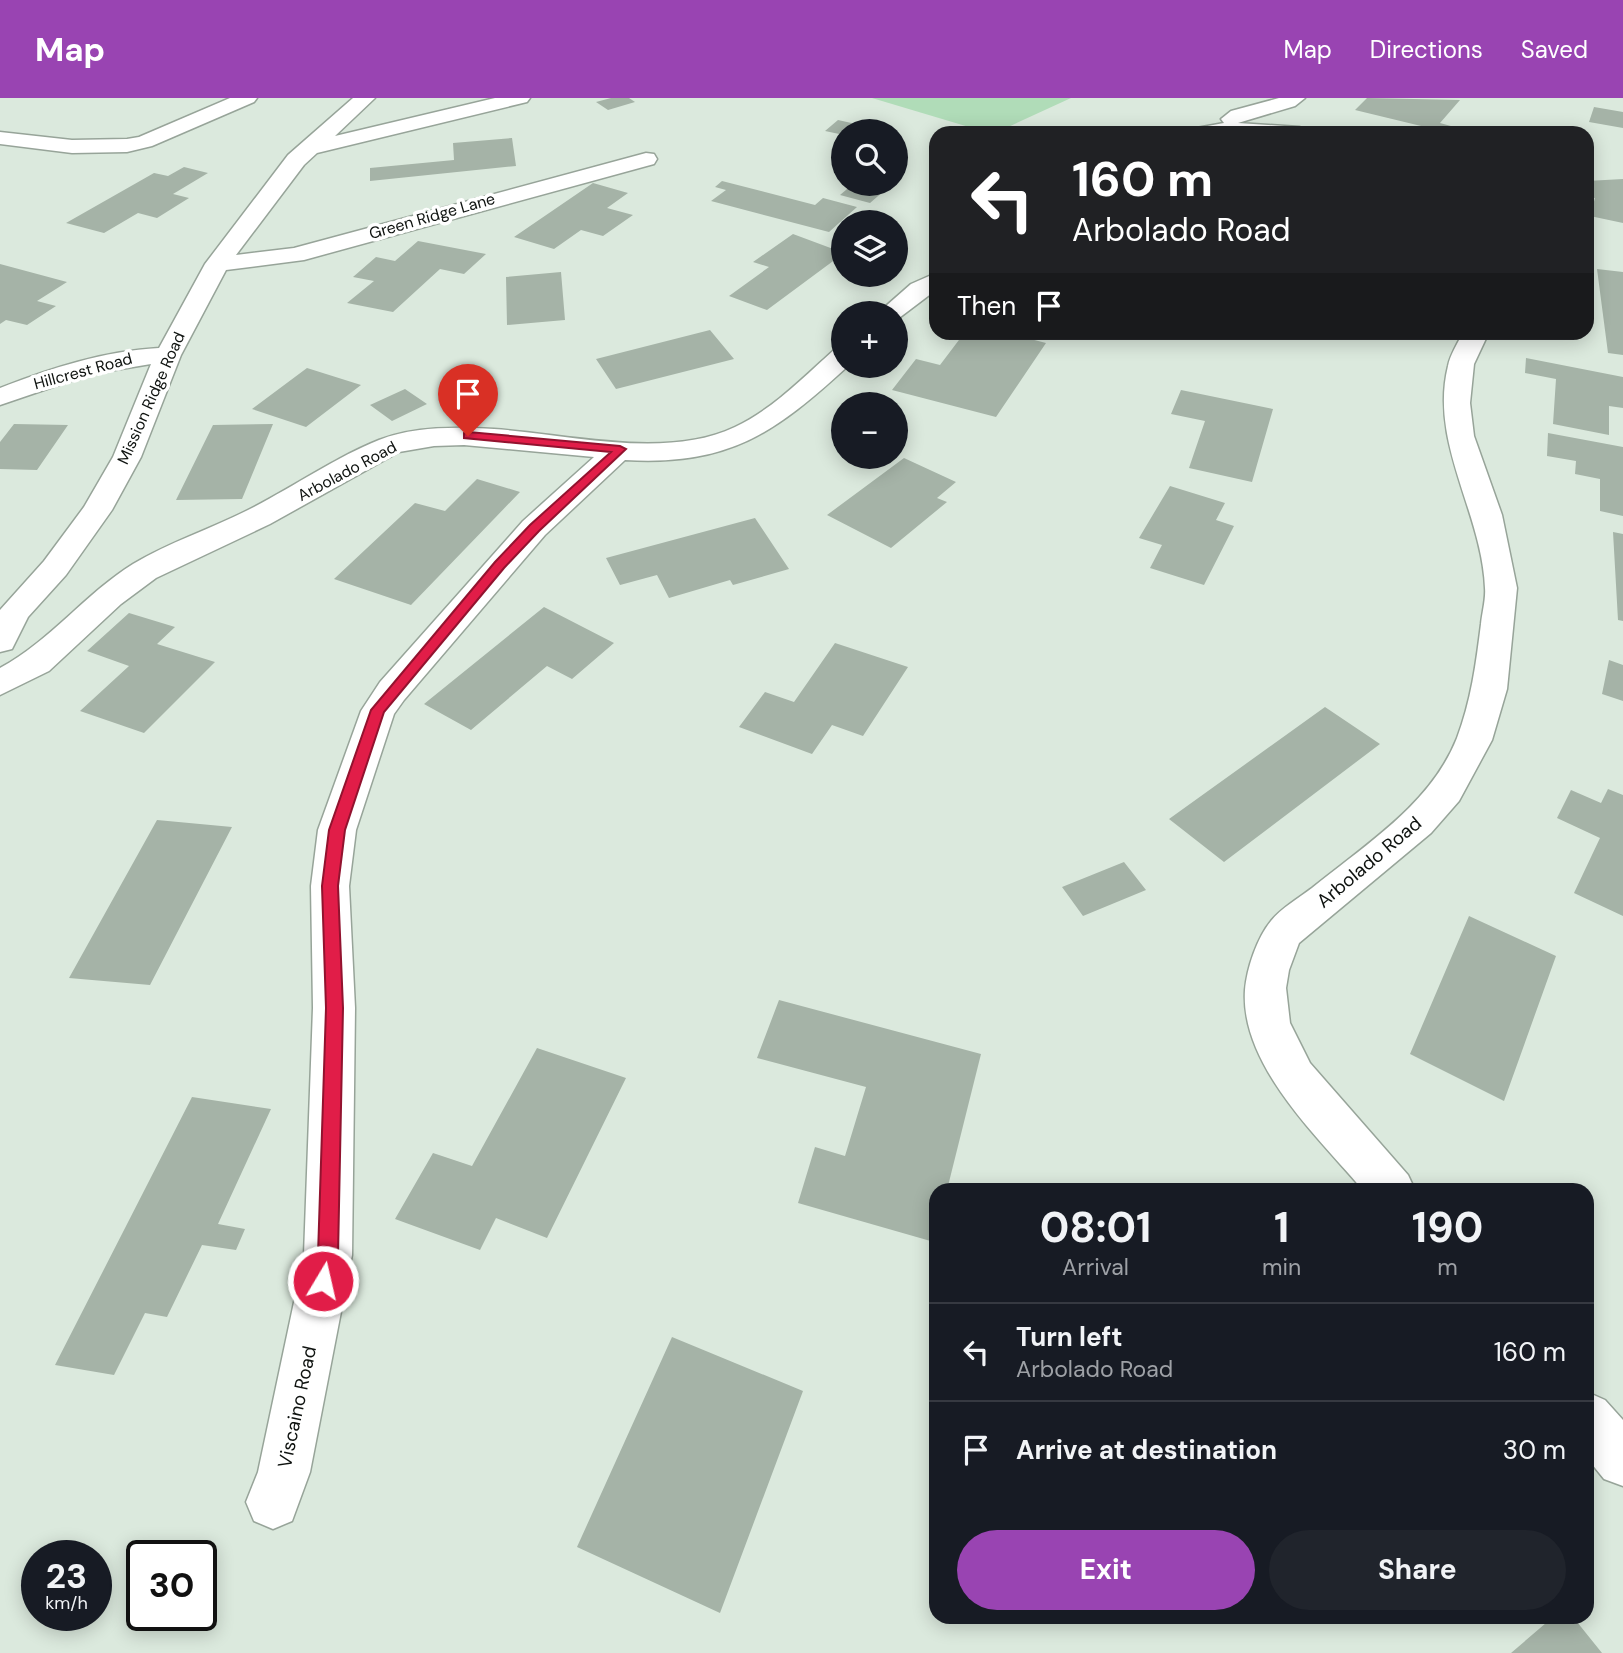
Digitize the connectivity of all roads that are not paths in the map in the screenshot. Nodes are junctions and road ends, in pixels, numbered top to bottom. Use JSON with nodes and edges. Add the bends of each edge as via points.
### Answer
{"nodes":[{"id":1,"x":247,"y":98,"type":"edge"},
{"id":2,"x":365,"y":98,"type":"edge"},
{"id":3,"x":520,"y":98,"type":"edge"},
{"id":4,"x":1295,"y":98,"type":"edge"},
{"id":5,"x":1216,"y":126,"type":"edge"},
{"id":6,"x":0,"y":138,"type":"edge"},
{"id":7,"x":309,"y":149,"type":"junction"},
{"id":8,"x":646,"y":159,"type":"dead end"},
{"id":9,"x":217,"y":264,"type":"junction"},
{"id":10,"x":929,"y":283,"type":"edge"},
{"id":11,"x":905,"y":301,"type":"edge"},
{"id":12,"x":1472,"y":340,"type":"edge"},
{"id":13,"x":168,"y":355,"type":"junction"},
{"id":14,"x":831,"y":366,"type":"edge"},
{"id":15,"x":0,"y":397,"type":"edge"},
{"id":16,"x":620,"y":449,"type":"junction"},
{"id":17,"x":0,"y":641,"type":"edge"},
{"id":18,"x":0,"y":683,"type":"edge"},
{"id":19,"x":1386,"y":1183,"type":"edge"},
{"id":20,"x":1594,"y":1426,"type":"edge"},
{"id":21,"x":1623,"y":1460,"type":"edge"},
{"id":22,"x":273,"y":1502,"type":"dead end"}],
"edges":[{"from":1,"to":6,"type":"street","via":[[128,146],[92,149]]},
{"from":2,"to":7,"type":"street","name":"Mission Ridge Road"},
{"from":3,"to":7,"type":"street"},
{"from":4,"to":5,"type":"street","via":[[1240,113]]},
{"from":7,"to":9,"type":"street","name":"Mission Ridge Road"},
{"from":8,"to":9,"type":"street","name":"Green Ridge Lane","via":[[296,255]]},
{"from":9,"to":13,"type":"street","name":"Mission Ridge Road"},
{"from":10,"to":11,"type":"street"},
{"from":12,"to":19,"type":"street","name":"Arbolado Road","via":[[1461,364],[1456,403],[1460,436],[1487,515],[1502,588],[1490,689],[1474,740],[1446,791],[1418,823],[1285,932],[1265,980],[1270,1034],[1282,1058]]},
{"from":13,"to":15,"type":"street","name":"Hillcrest Road","via":[[140,355],[83,369]]},
{"from":13,"to":17,"type":"street","name":"Mission Ridge Road","via":[[127,457],[97,510],[55,568],[15,612]]},
{"from":14,"to":16,"type":"street","name":"Arbolado Road","via":[[774,415],[744,433],[685,450]]},
{"from":16,"to":18,"type":"street","name":"Arbolado Road","via":[[468,436],[426,437],[389,446],[259,517],[145,571],[37,663]]},
{"from":16,"to":22,"type":"street","name":"Viscaino Road","via":[[517,546],[392,691],[378,710],[337,830],[330,886],[334,1008],[328,1255],[284,1472]]},
{"from":20,"to":21,"type":"street"}]}
